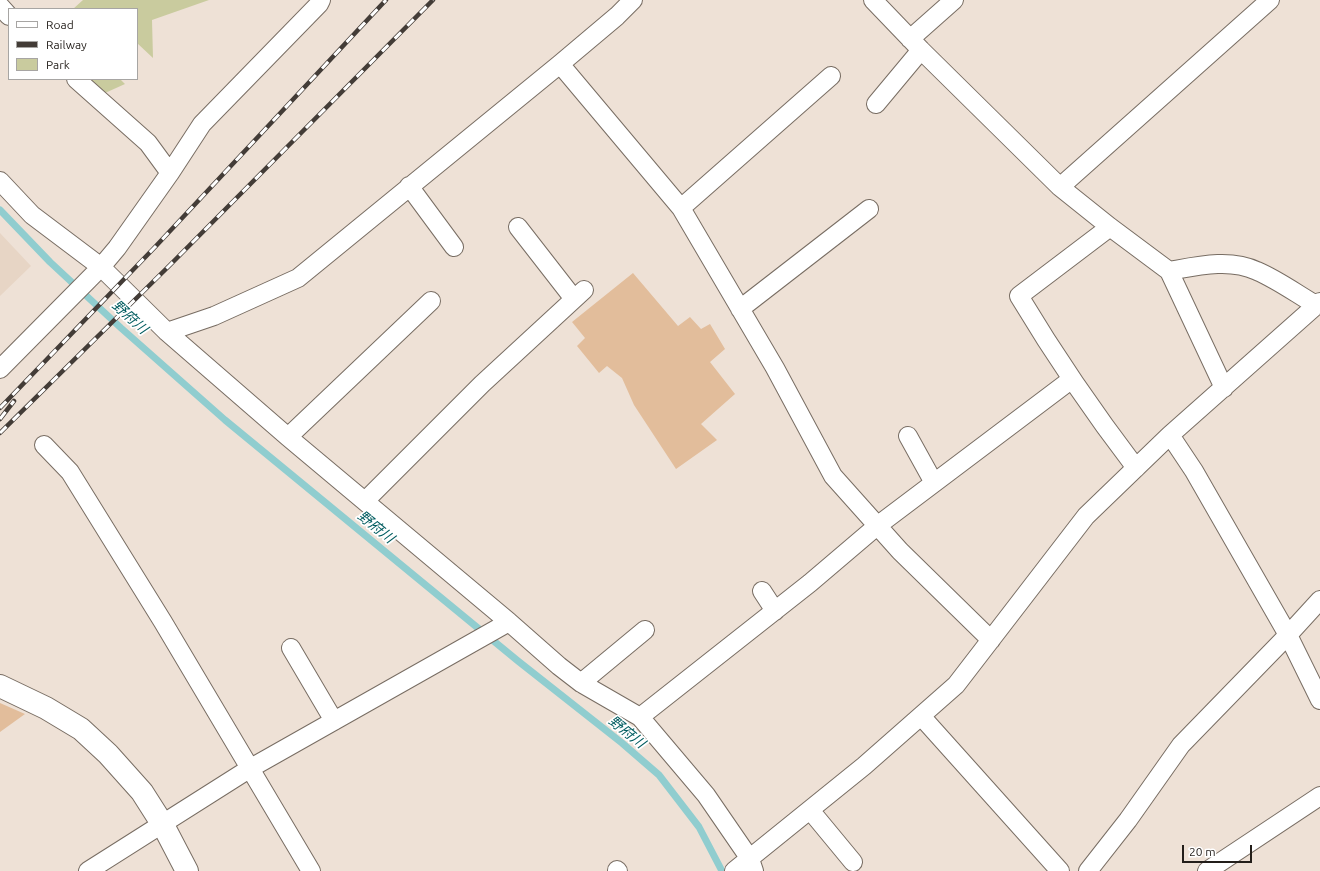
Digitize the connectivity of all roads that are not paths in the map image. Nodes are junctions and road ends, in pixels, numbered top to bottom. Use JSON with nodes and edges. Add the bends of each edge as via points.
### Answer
{"nodes":[{"id":1,"x":321,"y":0,"type":"edge"},
{"id":2,"x":633,"y":0,"type":"edge"},
{"id":3,"x":873,"y":0,"type":"edge"},
{"id":4,"x":954,"y":0,"type":"edge"},
{"id":5,"x":1270,"y":0,"type":"edge"},
{"id":6,"x":0,"y":6,"type":"edge"},
{"id":7,"x":8,"y":15,"type":"edge"},
{"id":8,"x":915,"y":44,"type":"junction"},
{"id":9,"x":560,"y":64,"type":"junction"},
{"id":10,"x":831,"y":76,"type":"dead end"},
{"id":11,"x":77,"y":80,"type":"edge"},
{"id":12,"x":876,"y":104,"type":"dead end"},
{"id":13,"x":170,"y":173,"type":"junction"},
{"id":14,"x":0,"y":181,"type":"edge"},
{"id":15,"x":410,"y":186,"type":"junction"},
{"id":16,"x":1060,"y":187,"type":"junction"},
{"id":17,"x":681,"y":208,"type":"junction"},
{"id":18,"x":869,"y":209,"type":"dead end"},
{"id":19,"x":518,"y":227,"type":"dead end"},
{"id":20,"x":1110,"y":227,"type":"junction"},
{"id":21,"x":454,"y":247,"type":"dead end"},
{"id":22,"x":1169,"y":271,"type":"junction"},
{"id":23,"x":96,"y":272,"type":"junction"},
{"id":24,"x":431,"y":301,"type":"dead end"},
{"id":25,"x":1318,"y":304,"type":"edge"},
{"id":26,"x":740,"y":309,"type":"junction"},
{"id":27,"x":167,"y":332,"type":"junction"},
{"id":28,"x":0,"y":369,"type":"edge"},
{"id":29,"x":1072,"y":379,"type":"junction"},
{"id":30,"x":1224,"y":388,"type":"junction"},
{"id":31,"x":1170,"y":435,"type":"junction"},
{"id":32,"x":908,"y":436,"type":"dead end"},
{"id":33,"x":288,"y":437,"type":"junction"},
{"id":34,"x":44,"y":445,"type":"dead end"},
{"id":35,"x":1136,"y":468,"type":"junction"},
{"id":36,"x":934,"y":483,"type":"junction"},
{"id":37,"x":365,"y":501,"type":"junction"},
{"id":38,"x":878,"y":526,"type":"junction"},
{"id":39,"x":762,"y":591,"type":"dead end"},
{"id":40,"x":1320,"y":600,"type":"edge"},
{"id":41,"x":775,"y":611,"type":"junction"},
{"id":42,"x":506,"y":624,"type":"junction"},
{"id":43,"x":645,"y":630,"type":"dead end"},
{"id":44,"x":1288,"y":635,"type":"junction"},
{"id":45,"x":991,"y":640,"type":"junction"},
{"id":46,"x":291,"y":648,"type":"dead end"},
{"id":47,"x":581,"y":683,"type":"junction"},
{"id":48,"x":0,"y":686,"type":"edge"},
{"id":49,"x":1320,"y":700,"type":"edge"},
{"id":50,"x":921,"y":716,"type":"junction"},
{"id":51,"x":640,"y":717,"type":"junction"},
{"id":52,"x":334,"y":721,"type":"junction"},
{"id":53,"x":249,"y":769,"type":"junction"},
{"id":54,"x":1320,"y":796,"type":"edge"},
{"id":55,"x":810,"y":810,"type":"junction"},
{"id":56,"x":163,"y":824,"type":"junction"},
{"id":57,"x":852,"y":862,"type":"dead end"},
{"id":58,"x":744,"y":867,"type":"edge"},
{"id":59,"x":88,"y":871,"type":"edge"},
{"id":60,"x":187,"y":871,"type":"edge"},
{"id":61,"x":311,"y":871,"type":"edge"},
{"id":62,"x":1060,"y":871,"type":"edge"},
{"id":63,"x":1088,"y":871,"type":"edge"},
{"id":64,"x":1207,"y":871,"type":"edge"}],
"edges":[{"from":1,"to":13,"type":"street","via":[[202,124]]},
{"from":2,"to":9,"type":"street"},
{"from":3,"to":8,"type":"street"},
{"from":4,"to":8,"type":"street"},
{"from":5,"to":16,"type":"street"},
{"from":6,"to":7,"type":"street"},
{"from":8,"to":12,"type":"street"},
{"from":8,"to":16,"type":"street"},
{"from":9,"to":15,"type":"street"},
{"from":9,"to":17,"type":"street"},
{"from":10,"to":17,"type":"street"},
{"from":11,"to":13,"type":"street","via":[[148,143]]},
{"from":13,"to":23,"type":"street","via":[[117,248]]},
{"from":14,"to":23,"type":"street","via":[[32,215]]},
{"from":15,"to":21,"type":"street"},
{"from":15,"to":27,"type":"street","via":[[298,278],[214,316]]},
{"from":16,"to":20,"type":"street"},
{"from":17,"to":26,"type":"street"},
{"from":18,"to":26,"type":"street"},
{"from":19,"to":37,"type":"street","via":[[579,295],[482,384]]},
{"from":20,"to":22,"type":"street"},
{"from":20,"to":29,"type":"street","via":[[1019,296]]},
{"from":22,"to":25,"type":"street","via":[[1204,265],[1234,265],[1256,270]]},
{"from":22,"to":30,"type":"street"},
{"from":23,"to":27,"type":"street"},
{"from":23,"to":28,"type":"street"},
{"from":24,"to":33,"type":"street"},
{"from":25,"to":30,"type":"street"},
{"from":26,"to":38,"type":"street","via":[[833,476]]},
{"from":27,"to":33,"type":"street"},
{"from":29,"to":35,"type":"street","via":[[1103,426]]},
{"from":29,"to":36,"type":"street"},
{"from":30,"to":31,"type":"street"},
{"from":31,"to":35,"type":"street"},
{"from":31,"to":44,"type":"street","via":[[1194,471]]},
{"from":32,"to":36,"type":"street"},
{"from":33,"to":37,"type":"street"},
{"from":34,"to":53,"type":"street","via":[[70,472],[163,622]]},
{"from":35,"to":45,"type":"street","via":[[1086,516]]},
{"from":36,"to":38,"type":"street"},
{"from":37,"to":42,"type":"street"},
{"from":38,"to":41,"type":"street"},
{"from":38,"to":45,"type":"street"},
{"from":39,"to":41,"type":"street"},
{"from":40,"to":44,"type":"street"},
{"from":41,"to":51,"type":"street"},
{"from":42,"to":47,"type":"street"},
{"from":42,"to":52,"type":"street"},
{"from":43,"to":47,"type":"street"},
{"from":44,"to":49,"type":"street"},
{"from":44,"to":63,"type":"street","via":[[1181,745]]},
{"from":45,"to":50,"type":"street","via":[[956,685]]},
{"from":46,"to":52,"type":"street"},
{"from":47,"to":51,"type":"street"},
{"from":48,"to":56,"type":"main road","via":[[46,708],[81,729],[108,754],[142,792]]},
{"from":50,"to":55,"type":"street"},
{"from":50,"to":62,"type":"street"},
{"from":51,"to":58,"type":"street","via":[[706,795]]},
{"from":52,"to":53,"type":"street"},
{"from":53,"to":56,"type":"street"},
{"from":53,"to":61,"type":"street"},
{"from":54,"to":64,"type":"street"},
{"from":55,"to":57,"type":"street"},
{"from":55,"to":58,"type":"street"},
{"from":56,"to":59,"type":"street"},
{"from":56,"to":60,"type":"main road"}]}
